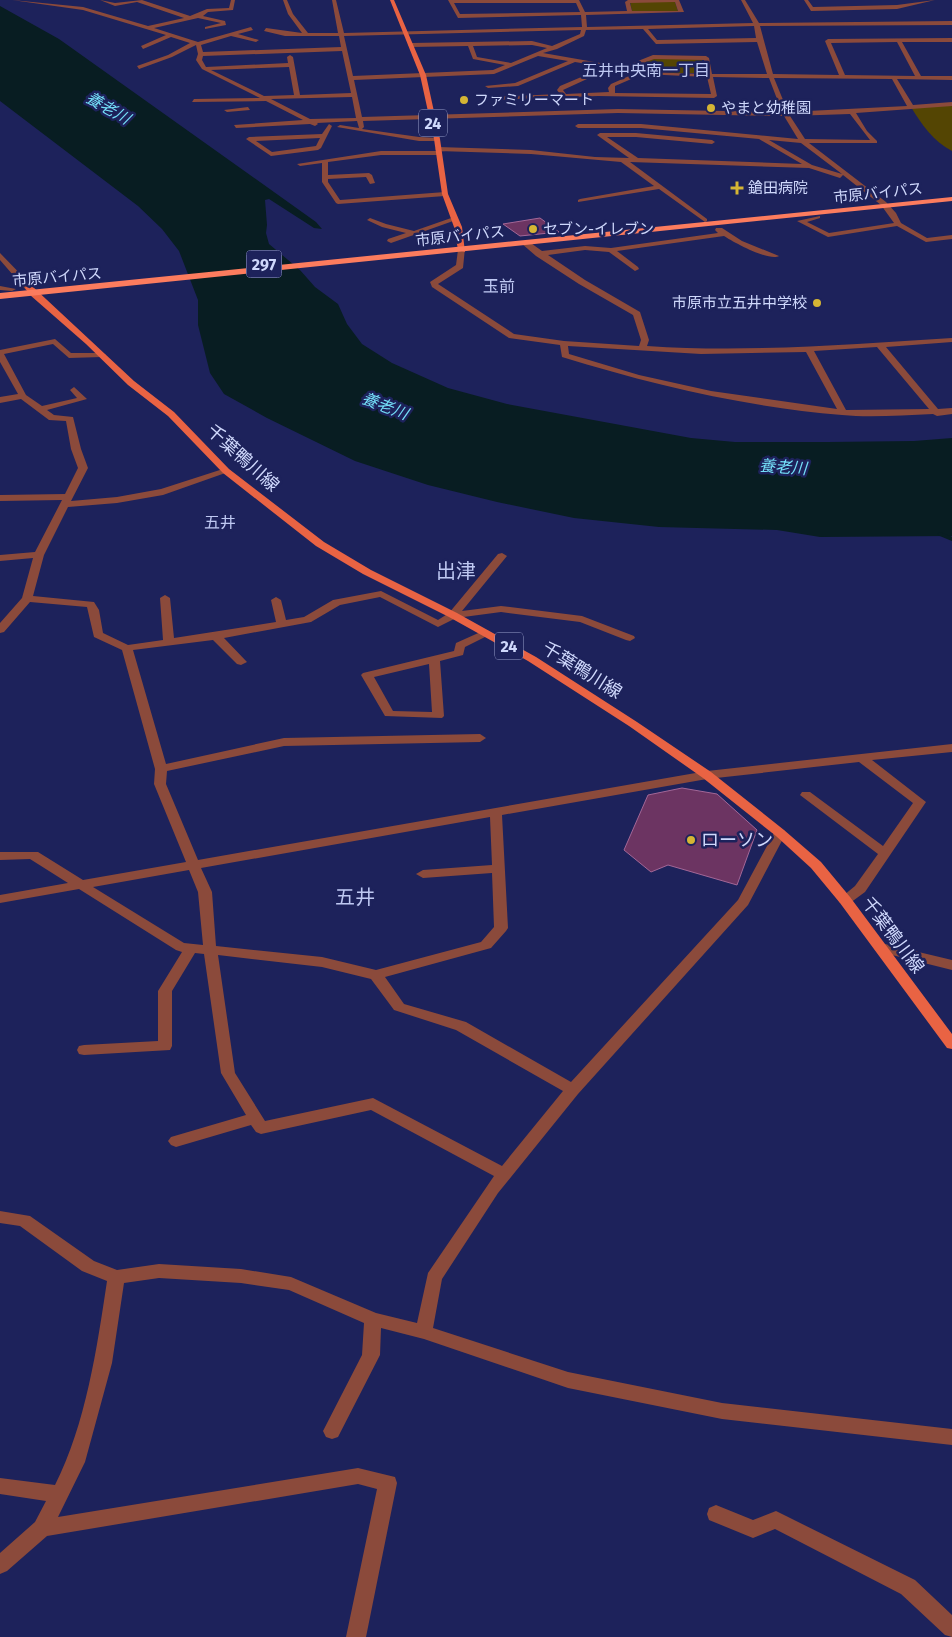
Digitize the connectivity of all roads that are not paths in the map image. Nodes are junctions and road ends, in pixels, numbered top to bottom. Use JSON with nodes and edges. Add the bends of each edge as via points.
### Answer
{"nodes":[{"id":1,"x":14,"y":0,"type":"edge"},
{"id":2,"x":102,"y":0,"type":"edge"},
{"id":3,"x":233,"y":0,"type":"edge"},
{"id":4,"x":285,"y":0,"type":"edge"},
{"id":5,"x":334,"y":0,"type":"edge"},
{"id":6,"x":392,"y":0,"type":"edge"},
{"id":7,"x":677,"y":0,"type":"edge"},
{"id":8,"x":743,"y":0,"type":"edge"},
{"id":9,"x":806,"y":0,"type":"edge"},
{"id":10,"x":877,"y":0,"type":"edge"},
{"id":11,"x":933,"y":0,"type":"edge"},
{"id":12,"x":450,"y":1,"type":"edge"},
{"id":13,"x":577,"y":1,"type":"edge"},
{"id":14,"x":171,"y":3,"type":"dead end"},
{"id":15,"x":916,"y":4,"type":"junction"},
{"id":16,"x":154,"y":6,"type":"junction"},
{"id":17,"x":897,"y":7,"type":"junction"},
{"id":18,"x":926,"y":7,"type":"dead end"},
{"id":19,"x":137,"y":8,"type":"dead end"},
{"id":20,"x":120,"y":12,"type":"dead end"},
{"id":21,"x":630,"y":13,"type":"junction"},
{"id":22,"x":103,"y":14,"type":"junction"},
{"id":23,"x":583,"y":14,"type":"junction"},
{"id":24,"x":198,"y":16,"type":"junction"},
{"id":25,"x":952,"y":17,"type":"edge"},
{"id":26,"x":189,"y":18,"type":"junction"},
{"id":27,"x":836,"y":23,"type":"junction"},
{"id":28,"x":952,"y":23,"type":"edge"},
{"id":29,"x":756,"y":24,"type":"junction"},
{"id":30,"x":644,"y":27,"type":"junction"},
{"id":31,"x":148,"y":28,"type":"junction"},
{"id":32,"x":207,"y":28,"type":"dead end"},
{"id":33,"x":585,"y":28,"type":"junction"},
{"id":34,"x":946,"y":28,"type":"junction"},
{"id":35,"x":251,"y":29,"type":"dead end"},
{"id":36,"x":266,"y":30,"type":"dead end"},
{"id":37,"x":405,"y":32,"type":"junction"},
{"id":38,"x":340,"y":34,"type":"junction"},
{"id":39,"x":171,"y":35,"type":"junction"},
{"id":40,"x":230,"y":35,"type":"junction"},
{"id":41,"x":306,"y":35,"type":"junction"},
{"id":42,"x":256,"y":40,"type":"dead end"},
{"id":43,"x":760,"y":40,"type":"junction"},
{"id":44,"x":952,"y":40,"type":"edge"},
{"id":45,"x":899,"y":41,"type":"junction"},
{"id":46,"x":196,"y":44,"type":"junction"},
{"id":47,"x":470,"y":44,"type":"junction"},
{"id":48,"x":411,"y":45,"type":"junction"},
{"id":49,"x":143,"y":47,"type":"dead end"},
{"id":50,"x":555,"y":48,"type":"junction"},
{"id":51,"x":344,"y":50,"type":"junction"},
{"id":52,"x":289,"y":52,"type":"junction"},
{"id":53,"x":202,"y":54,"type":"junction"},
{"id":54,"x":538,"y":54,"type":"junction"},
{"id":55,"x":574,"y":60,"type":"junction"},
{"id":56,"x":291,"y":65,"type":"junction"},
{"id":57,"x":512,"y":65,"type":"junction"},
{"id":58,"x":139,"y":67,"type":"dead end"},
{"id":59,"x":610,"y":67,"type":"junction"},
{"id":60,"x":204,"y":68,"type":"junction"},
{"id":61,"x":623,"y":69,"type":"junction"},
{"id":62,"x":642,"y":72,"type":"junction"},
{"id":63,"x":479,"y":74,"type":"junction"},
{"id":64,"x":423,"y":75,"type":"junction"},
{"id":65,"x":673,"y":75,"type":"junction"},
{"id":66,"x":711,"y":76,"type":"junction"},
{"id":67,"x":772,"y":76,"type":"junction"},
{"id":68,"x":842,"y":77,"type":"junction"},
{"id":69,"x":352,"y":78,"type":"junction"},
{"id":70,"x":894,"y":78,"type":"junction"},
{"id":71,"x":919,"y":78,"type":"junction"},
{"id":72,"x":952,"y":78,"type":"edge"},
{"id":73,"x":669,"y":82,"type":"dead end"},
{"id":74,"x":488,"y":86,"type":"junction"},
{"id":75,"x":665,"y":89,"type":"dead end"},
{"id":76,"x":354,"y":95,"type":"junction"},
{"id":77,"x":564,"y":95,"type":"junction"},
{"id":78,"x":612,"y":95,"type":"junction"},
{"id":79,"x":297,"y":96,"type":"junction"},
{"id":80,"x":661,"y":96,"type":"junction"},
{"id":81,"x":265,"y":99,"type":"junction"},
{"id":82,"x":493,"y":99,"type":"junction"},
{"id":83,"x":194,"y":101,"type":"dead end"},
{"id":84,"x":952,"y":104,"type":"edge"},
{"id":85,"x":280,"y":107,"type":"junction"},
{"id":86,"x":911,"y":107,"type":"junction"},
{"id":87,"x":254,"y":108,"type":"dead end"},
{"id":88,"x":262,"y":108,"type":"dead end"},
{"id":89,"x":227,"y":110,"type":"dead end"},
{"id":90,"x":571,"y":112,"type":"junction"},
{"id":91,"x":665,"y":112,"type":"junction"},
{"id":92,"x":852,"y":112,"type":"junction"},
{"id":93,"x":785,"y":114,"type":"junction"},
{"id":94,"x":297,"y":115,"type":"junction"},
{"id":95,"x":498,"y":115,"type":"junction"},
{"id":96,"x":431,"y":116,"type":"junction"},
{"id":97,"x":232,"y":119,"type":"dead end"},
{"id":98,"x":359,"y":120,"type":"junction"},
{"id":99,"x":310,"y":122,"type":"junction"},
{"id":100,"x":236,"y":126,"type":"dead end"},
{"id":101,"x":329,"y":126,"type":"junction"},
{"id":102,"x":578,"y":126,"type":"junction"},
{"id":103,"x":362,"y":129,"type":"junction"},
{"id":104,"x":600,"y":135,"type":"junction"},
{"id":105,"x":324,"y":136,"type":"junction"},
{"id":106,"x":757,"y":136,"type":"junction"},
{"id":107,"x":437,"y":139,"type":"junction"},
{"id":108,"x":801,"y":139,"type":"junction"},
{"id":109,"x":712,"y":142,"type":"dead end"},
{"id":110,"x":438,"y":151,"type":"junction"},
{"id":111,"x":664,"y":151,"type":"dead end"},
{"id":112,"x":623,"y":160,"type":"junction"},
{"id":113,"x":325,"y":161,"type":"junction"},
{"id":114,"x":637,"y":161,"type":"junction"},
{"id":115,"x":664,"y":161,"type":"junction"},
{"id":116,"x":300,"y":164,"type":"dead end"},
{"id":117,"x":810,"y":166,"type":"junction"},
{"id":118,"x":325,"y":177,"type":"junction"},
{"id":119,"x":852,"y":179,"type":"junction"},
{"id":120,"x":372,"y":183,"type":"dead end"},
{"id":121,"x":660,"y":187,"type":"junction"},
{"id":122,"x":445,"y":194,"type":"junction"},
{"id":123,"x":952,"y":194,"type":"edge"},
{"id":124,"x":952,"y":200,"type":"edge"},
{"id":125,"x":580,"y":201,"type":"dead end"},
{"id":126,"x":884,"y":204,"type":"junction"},
{"id":127,"x":818,"y":218,"type":"dead end"},
{"id":128,"x":454,"y":219,"type":"junction"},
{"id":129,"x":370,"y":220,"type":"dead end"},
{"id":130,"x":708,"y":222,"type":"junction"},
{"id":131,"x":898,"y":224,"type":"junction"},
{"id":132,"x":415,"y":233,"type":"junction"},
{"id":133,"x":725,"y":234,"type":"junction"},
{"id":134,"x":952,"y":237,"type":"edge"},
{"id":135,"x":391,"y":241,"type":"dead end"},
{"id":136,"x":525,"y":243,"type":"junction"},
{"id":137,"x":461,"y":247,"type":"junction"},
{"id":138,"x":611,"y":250,"type":"junction"},
{"id":139,"x":394,"y":254,"type":"junction"},
{"id":140,"x":539,"y":254,"type":"junction"},
{"id":141,"x":0,"y":255,"type":"edge"},
{"id":142,"x":775,"y":256,"type":"dead end"},
{"id":143,"x":635,"y":268,"type":"dead end"},
{"id":144,"x":0,"y":289,"type":"edge"},
{"id":145,"x":31,"y":290,"type":"junction"},
{"id":146,"x":0,"y":296,"type":"edge"},
{"id":147,"x":949,"y":340,"type":"edge"},
{"id":148,"x":564,"y":343,"type":"junction"},
{"id":149,"x":880,"y":345,"type":"junction"},
{"id":150,"x":643,"y":348,"type":"junction"},
{"id":151,"x":809,"y":349,"type":"junction"},
{"id":152,"x":952,"y":350,"type":"edge"},
{"id":153,"x":0,"y":353,"type":"edge"},
{"id":154,"x":102,"y":355,"type":"junction"},
{"id":155,"x":74,"y":390,"type":"dead end"},
{"id":156,"x":23,"y":396,"type":"junction"},
{"id":157,"x":0,"y":400,"type":"edge"},
{"id":158,"x":41,"y":409,"type":"junction"},
{"id":159,"x":952,"y":411,"type":"edge"},
{"id":160,"x":843,"y":413,"type":"junction"},
{"id":161,"x":937,"y":413,"type":"junction"},
{"id":162,"x":226,"y":471,"type":"junction"},
{"id":163,"x":0,"y":498,"type":"edge"},
{"id":164,"x":67,"y":500,"type":"junction"},
{"id":165,"x":39,"y":555,"type":"junction"},
{"id":166,"x":502,"y":556,"type":"dead end"},
{"id":167,"x":0,"y":558,"type":"edge"},
{"id":168,"x":165,"y":598,"type":"dead end"},
{"id":169,"x":27,"y":599,"type":"junction"},
{"id":170,"x":276,"y":600,"type":"dead end"},
{"id":171,"x":453,"y":615,"type":"junction"},
{"id":172,"x":5,"y":619,"type":"edge"},
{"id":173,"x":282,"y":624,"type":"junction"},
{"id":174,"x":0,"y":630,"type":"edge"},
{"id":175,"x":485,"y":633,"type":"junction"},
{"id":176,"x":216,"y":636,"type":"junction"},
{"id":177,"x":630,"y":638,"type":"dead end"},
{"id":178,"x":169,"y":642,"type":"junction"},
{"id":179,"x":126,"y":648,"type":"junction"},
{"id":180,"x":434,"y":659,"type":"junction"},
{"id":181,"x":241,"y":662,"type":"dead end"},
{"id":182,"x":480,"y":738,"type":"dead end"},
{"id":183,"x":952,"y":748,"type":"edge"},
{"id":184,"x":863,"y":759,"type":"junction"},
{"id":185,"x":161,"y":769,"type":"junction"},
{"id":186,"x":707,"y":776,"type":"junction"},
{"id":187,"x":806,"y":795,"type":"dead end"},
{"id":188,"x":496,"y":813,"type":"junction"},
{"id":189,"x":780,"y":833,"type":"junction"},
{"id":190,"x":885,"y":853,"type":"junction"},
{"id":191,"x":0,"y":856,"type":"edge"},
{"id":192,"x":193,"y":866,"type":"junction"},
{"id":193,"x":498,"y":869,"type":"junction"},
{"id":194,"x":423,"y":874,"type":"dead end"},
{"id":195,"x":81,"y":885,"type":"junction"},
{"id":196,"x":0,"y":899,"type":"edge"},
{"id":197,"x":845,"y":900,"type":"junction"},
{"id":198,"x":191,"y":948,"type":"junction"},
{"id":199,"x":881,"y":948,"type":"junction"},
{"id":200,"x":210,"y":951,"type":"junction"},
{"id":201,"x":952,"y":965,"type":"edge"},
{"id":202,"x":376,"y":975,"type":"junction"},
{"id":203,"x":952,"y":1044,"type":"edge"},
{"id":204,"x":84,"y":1050,"type":"dead end"},
{"id":205,"x":573,"y":1090,"type":"junction"},
{"id":206,"x":255,"y":1118,"type":"junction"},
{"id":207,"x":176,"y":1141,"type":"dead end"},
{"id":208,"x":504,"y":1174,"type":"junction"},
{"id":209,"x":0,"y":1217,"type":"edge"},
{"id":210,"x":116,"y":1278,"type":"junction"},
{"id":211,"x":373,"y":1319,"type":"junction"},
{"id":212,"x":424,"y":1332,"type":"junction"},
{"id":213,"x":332,"y":1431,"type":"dead end"},
{"id":214,"x":952,"y":1437,"type":"edge"},
{"id":215,"x":0,"y":1486,"type":"edge"},
{"id":216,"x":60,"y":1494,"type":"junction"},
{"id":217,"x":716,"y":1514,"type":"dead end"},
{"id":218,"x":42,"y":1528,"type":"junction"},
{"id":219,"x":0,"y":1565,"type":"edge"},
{"id":220,"x":952,"y":1628,"type":"edge"},
{"id":221,"x":356,"y":1637,"type":"edge"}],
"edges":[{"from":1,"to":22,"type":"street"},
{"from":2,"to":16,"type":"street","via":[[115,4],[137,0]]},
{"from":3,"to":24,"type":"street","via":[[231,9],[207,11]]},
{"from":4,"to":41,"type":"street","via":[[290,14]]},
{"from":5,"to":38,"type":"street"},
{"from":6,"to":37,"type":"main road","number":"24"},
{"from":7,"to":21,"type":"street","via":[[630,1],[627,2]]},
{"from":7,"to":21,"type":"street","via":[[682,12]]},
{"from":8,"to":29,"type":"street"},
{"from":9,"to":17,"type":"street","via":[[811,9]]},
{"from":10,"to":17,"type":"street"},
{"from":11,"to":15,"type":"street"},
{"from":12,"to":13,"type":"street"},
{"from":12,"to":23,"type":"street","via":[[458,16]]},
{"from":13,"to":23,"type":"street"},
{"from":14,"to":16,"type":"street"},
{"from":15,"to":17,"type":"street"},
{"from":15,"to":18,"type":"street"},
{"from":16,"to":19,"type":"street"},
{"from":16,"to":26,"type":"street"},
{"from":20,"to":22,"type":"street"},
{"from":21,"to":23,"type":"street"},
{"from":22,"to":31,"type":"street"},
{"from":23,"to":33,"type":"street"},
{"from":24,"to":26,"type":"street"},
{"from":24,"to":32,"type":"street","via":[[224,24]]},
{"from":25,"to":27,"type":"street","via":[[853,19]]},
{"from":26,"to":31,"type":"street"},
{"from":27,"to":29,"type":"street"},
{"from":27,"to":34,"type":"street"},
{"from":28,"to":34,"type":"street"},
{"from":29,"to":30,"type":"street"},
{"from":29,"to":43,"type":"street"},
{"from":30,"to":33,"type":"street"},
{"from":30,"to":43,"type":"street","via":[[656,42]]},
{"from":31,"to":39,"type":"street"},
{"from":33,"to":37,"type":"street"},
{"from":33,"to":50,"type":"street","via":[[578,38]]},
{"from":34,"to":44,"type":"street"},
{"from":35,"to":40,"type":"street"},
{"from":36,"to":41,"type":"street"},
{"from":37,"to":38,"type":"street"},
{"from":37,"to":48,"type":"main road","number":"24"},
{"from":38,"to":41,"type":"street"},
{"from":38,"to":51,"type":"street"},
{"from":39,"to":46,"type":"street"},
{"from":39,"to":49,"type":"street"},
{"from":40,"to":42,"type":"street"},
{"from":40,"to":46,"type":"street"},
{"from":43,"to":67,"type":"street"},
{"from":44,"to":45,"type":"street"},
{"from":45,"to":68,"type":"street","via":[[828,41]]},
{"from":45,"to":71,"type":"street"},
{"from":46,"to":53,"type":"street"},
{"from":46,"to":58,"type":"street"},
{"from":47,"to":48,"type":"street"},
{"from":47,"to":50,"type":"street","via":[[532,43]]},
{"from":47,"to":57,"type":"street","via":[[475,58]]},
{"from":48,"to":64,"type":"main road","number":"24"},
{"from":50,"to":54,"type":"street"},
{"from":51,"to":52,"type":"street"},
{"from":51,"to":69,"type":"street"},
{"from":52,"to":53,"type":"street"},
{"from":52,"to":56,"type":"street"},
{"from":53,"to":60,"type":"street","via":[[198,60]]},
{"from":54,"to":55,"type":"street"},
{"from":54,"to":57,"type":"street"},
{"from":55,"to":59,"type":"street"},
{"from":55,"to":74,"type":"street","via":[[516,85]]},
{"from":56,"to":60,"type":"street"},
{"from":56,"to":79,"type":"street"},
{"from":57,"to":63,"type":"street"},
{"from":59,"to":61,"type":"street"},
{"from":59,"to":77,"type":"street","via":[[562,87],[560,90]]},
{"from":60,"to":81,"type":"street"},
{"from":61,"to":62,"type":"street"},
{"from":61,"to":66,"type":"street","via":[[653,57],[706,58]]},
{"from":62,"to":65,"type":"street"},
{"from":62,"to":78,"type":"street","via":[[613,85]]},
{"from":63,"to":64,"type":"street"},
{"from":63,"to":74,"type":"street"},
{"from":64,"to":69,"type":"street"},
{"from":64,"to":96,"type":"main road","number":"24"},
{"from":65,"to":66,"type":"street"},
{"from":65,"to":73,"type":"street"},
{"from":66,"to":67,"type":"street"},
{"from":66,"to":80,"type":"street","via":[[714,96]]},
{"from":67,"to":68,"type":"street"},
{"from":67,"to":93,"type":"street"},
{"from":68,"to":70,"type":"street"},
{"from":69,"to":76,"type":"street"},
{"from":70,"to":71,"type":"street"},
{"from":70,"to":86,"type":"street"},
{"from":71,"to":72,"type":"street"},
{"from":74,"to":82,"type":"street"},
{"from":75,"to":80,"type":"street"},
{"from":76,"to":79,"type":"street"},
{"from":76,"to":98,"type":"street"},
{"from":77,"to":78,"type":"street"},
{"from":77,"to":82,"type":"street"},
{"from":78,"to":80,"type":"street"},
{"from":79,"to":81,"type":"street"},
{"from":80,"to":91,"type":"street"},
{"from":81,"to":83,"type":"street"},
{"from":81,"to":85,"type":"street"},
{"from":82,"to":95,"type":"street"},
{"from":84,"to":86,"type":"street"},
{"from":85,"to":88,"type":"street"},
{"from":85,"to":94,"type":"street"},
{"from":86,"to":92,"type":"street"},
{"from":87,"to":89,"type":"street"},
{"from":90,"to":91,"type":"street"},
{"from":90,"to":95,"type":"street"},
{"from":90,"to":102,"type":"street"},
{"from":91,"to":93,"type":"street"},
{"from":92,"to":93,"type":"street"},
{"from":92,"to":108,"type":"street","via":[[875,142]]},
{"from":93,"to":108,"type":"street"},
{"from":94,"to":97,"type":"street"},
{"from":94,"to":99,"type":"street"},
{"from":95,"to":96,"type":"street"},
{"from":96,"to":98,"type":"street"},
{"from":96,"to":107,"type":"main road","number":"24"},
{"from":98,"to":99,"type":"street"},
{"from":98,"to":103,"type":"street"},
{"from":99,"to":100,"type":"street"},
{"from":99,"to":101,"type":"street"},
{"from":101,"to":103,"type":"street"},
{"from":101,"to":105,"type":"street"},
{"from":102,"to":104,"type":"street"},
{"from":102,"to":106,"type":"street","via":[[641,126]]},
{"from":103,"to":107,"type":"street"},
{"from":104,"to":109,"type":"street"},
{"from":104,"to":114,"type":"street"},
{"from":105,"to":105,"type":"street","via":[[318,148],[270,154],[249,139]]},
{"from":106,"to":108,"type":"street"},
{"from":106,"to":117,"type":"street"},
{"from":107,"to":110,"type":"main road","number":"24"},
{"from":108,"to":119,"type":"street"},
{"from":110,"to":112,"type":"street","via":[[531,152]]},
{"from":110,"to":113,"type":"street","via":[[381,153]]},
{"from":110,"to":122,"type":"main road","number":"24"},
{"from":111,"to":115,"type":"street"},
{"from":112,"to":114,"type":"street"},
{"from":112,"to":121,"type":"street"},
{"from":113,"to":116,"type":"street"},
{"from":113,"to":118,"type":"street"},
{"from":114,"to":115,"type":"street"},
{"from":115,"to":117,"type":"street"},
{"from":117,"to":119,"type":"street"},
{"from":118,"to":120,"type":"street","via":[[369,175]]},
{"from":118,"to":122,"type":"street","via":[[338,202]]},
{"from":119,"to":126,"type":"street"},
{"from":121,"to":125,"type":"street"},
{"from":121,"to":130,"type":"street"},
{"from":122,"to":128,"type":"main road","number":"24"},
{"from":123,"to":126,"type":"highway","name":"市原バイパス","number":"297"},
{"from":124,"to":126,"type":"highway","name":"市原バイパス","number":"297"},
{"from":126,"to":130,"type":"highway","name":"市原バイパス","number":"297"},
{"from":126,"to":131,"type":"street","via":[[897,218]]},
{"from":127,"to":131,"type":"street","via":[[800,221],[828,235]]},
{"from":128,"to":132,"type":"street"},
{"from":128,"to":137,"type":"main road","number":"24"},
{"from":129,"to":132,"type":"street"},
{"from":130,"to":133,"type":"street"},
{"from":130,"to":136,"type":"highway","name":"市原バイパス","number":"297"},
{"from":130,"to":137,"type":"highway","name":"市原バイパス","number":"297"},
{"from":131,"to":134,"type":"street","via":[[926,240]]},
{"from":132,"to":135,"type":"street"},
{"from":133,"to":138,"type":"street"},
{"from":133,"to":142,"type":"street","via":[[739,243]]},
{"from":136,"to":137,"type":"highway","name":"市原バイパス","number":"297"},
{"from":136,"to":140,"type":"street"},
{"from":137,"to":139,"type":"highway","name":"市原バイパス","number":"297"},
{"from":137,"to":148,"type":"street","via":[[460,266],[434,282],[436,285],[512,336]]},
{"from":138,"to":140,"type":"street","via":[[585,248]]},
{"from":138,"to":143,"type":"street"},
{"from":139,"to":145,"type":"highway","name":"市原バイパス","number":"297"},
{"from":139,"to":145,"type":"highway","name":"市原バイパス","number":"297","via":[[151,282]]},
{"from":140,"to":150,"type":"street","via":[[637,314],[645,340]]},
{"from":141,"to":145,"type":"street"},
{"from":144,"to":145,"type":"highway","name":"市原バイパス","number":"297"},
{"from":145,"to":146,"type":"highway","name":"市原バイパス","number":"297"},
{"from":145,"to":154,"type":"main road","name":"千葉鴨川線","number":"24"},
{"from":147,"to":149,"type":"street"},
{"from":147,"to":152,"type":"street"},
{"from":148,"to":150,"type":"street"},
{"from":148,"to":160,"type":"street","via":[[565,355],[637,377],[711,394]]},
{"from":149,"to":151,"type":"street"},
{"from":149,"to":161,"type":"street"},
{"from":150,"to":151,"type":"street","via":[[701,352]]},
{"from":151,"to":160,"type":"street"},
{"from":153,"to":154,"type":"street","via":[[55,341],[69,356]]},
{"from":153,"to":156,"type":"street"},
{"from":154,"to":162,"type":"main road","name":"千葉鴨川線","number":"24","via":[[171,414]]},
{"from":155,"to":158,"type":"street","via":[[83,398]]},
{"from":156,"to":157,"type":"street"},
{"from":156,"to":158,"type":"street"},
{"from":158,"to":164,"type":"street","via":[[52,418],[70,419],[83,468]]},
{"from":159,"to":161,"type":"street"},
{"from":160,"to":161,"type":"street"},
{"from":162,"to":164,"type":"street","via":[[163,492],[116,500]]},
{"from":162,"to":171,"type":"main road","name":"千葉鴨川線","number":"24","via":[[320,544],[367,572]]},
{"from":163,"to":164,"type":"street"},
{"from":164,"to":165,"type":"street"},
{"from":165,"to":167,"type":"street"},
{"from":165,"to":169,"type":"street"},
{"from":166,"to":171,"type":"street"},
{"from":168,"to":178,"type":"street"},
{"from":169,"to":172,"type":"street"},
{"from":169,"to":179,"type":"street","via":[[90,604],[98,635]]},
{"from":170,"to":173,"type":"street"},
{"from":171,"to":173,"type":"street","via":[[438,624],[381,594],[337,602],[307,620]]},
{"from":171,"to":175,"type":"main road","name":"千葉鴨川線","number":"24"},
{"from":171,"to":177,"type":"street","via":[[500,609],[582,619]]},
{"from":172,"to":174,"type":"street"},
{"from":173,"to":176,"type":"street"},
{"from":175,"to":180,"type":"street","via":[[460,645],[459,654]]},
{"from":175,"to":186,"type":"main road","name":"千葉鴨川線","number":"24","via":[[532,659]]},
{"from":176,"to":178,"type":"street"},
{"from":176,"to":181,"type":"street"},
{"from":178,"to":179,"type":"street"},
{"from":179,"to":185,"type":"street"},
{"from":180,"to":180,"type":"street","via":[[368,676],[389,714],[438,716]]},
{"from":182,"to":185,"type":"street","via":[[284,742]]},
{"from":183,"to":184,"type":"street"},
{"from":184,"to":186,"type":"street"},
{"from":184,"to":190,"type":"street","via":[[920,802]]},
{"from":185,"to":192,"type":"street","via":[[160,784]]},
{"from":186,"to":188,"type":"street"},
{"from":186,"to":189,"type":"main road","name":"千葉鴨川線","number":"24"},
{"from":187,"to":190,"type":"street"},
{"from":188,"to":192,"type":"street"},
{"from":188,"to":193,"type":"street"},
{"from":189,"to":197,"type":"main road","name":"千葉鴨川線","number":"24","via":[[816,865]]},
{"from":189,"to":205,"type":"street","via":[[743,902]]},
{"from":190,"to":197,"type":"street","via":[[860,889]]},
{"from":191,"to":195,"type":"street","via":[[33,855]]},
{"from":192,"to":195,"type":"street"},
{"from":192,"to":200,"type":"street","via":[[205,892]]},
{"from":193,"to":194,"type":"street"},
{"from":193,"to":202,"type":"street","via":[[502,924],[486,946]]},
{"from":195,"to":196,"type":"street"},
{"from":195,"to":198,"type":"street","via":[[181,947]]},
{"from":197,"to":199,"type":"main road","name":"千葉鴨川線","number":"24"},
{"from":198,"to":200,"type":"street"},
{"from":198,"to":204,"type":"street","via":[[165,991],[165,1046]]},
{"from":199,"to":201,"type":"street"},
{"from":199,"to":203,"type":"main road","name":"千葉鴨川線","number":"24"},
{"from":200,"to":202,"type":"street","via":[[322,962]]},
{"from":200,"to":206,"type":"street","via":[[228,1074]]},
{"from":202,"to":205,"type":"street","via":[[399,1008],[461,1026]]},
{"from":205,"to":208,"type":"street"},
{"from":206,"to":207,"type":"street"},
{"from":206,"to":208,"type":"street","via":[[261,1128],[373,1104]]},
{"from":208,"to":212,"type":"street","via":[[434,1278]]},
{"from":209,"to":210,"type":"street","via":[[24,1220],[88,1266]]},
{"from":210,"to":211,"type":"street","via":[[160,1271],[241,1276],[291,1284]]},
{"from":210,"to":216,"type":"street","via":[[103,1363],[76,1462]]},
{"from":211,"to":212,"type":"street"},
{"from":211,"to":213,"type":"street","via":[[371,1355]]},
{"from":212,"to":214,"type":"street","via":[[568,1380],[722,1412]]},
{"from":215,"to":216,"type":"street"},
{"from":216,"to":218,"type":"street"},
{"from":217,"to":220,"type":"street","via":[[753,1529],[776,1520],[908,1587]]},
{"from":218,"to":219,"type":"street"},
{"from":218,"to":221,"type":"street","via":[[358,1476],[388,1483]]}]}
